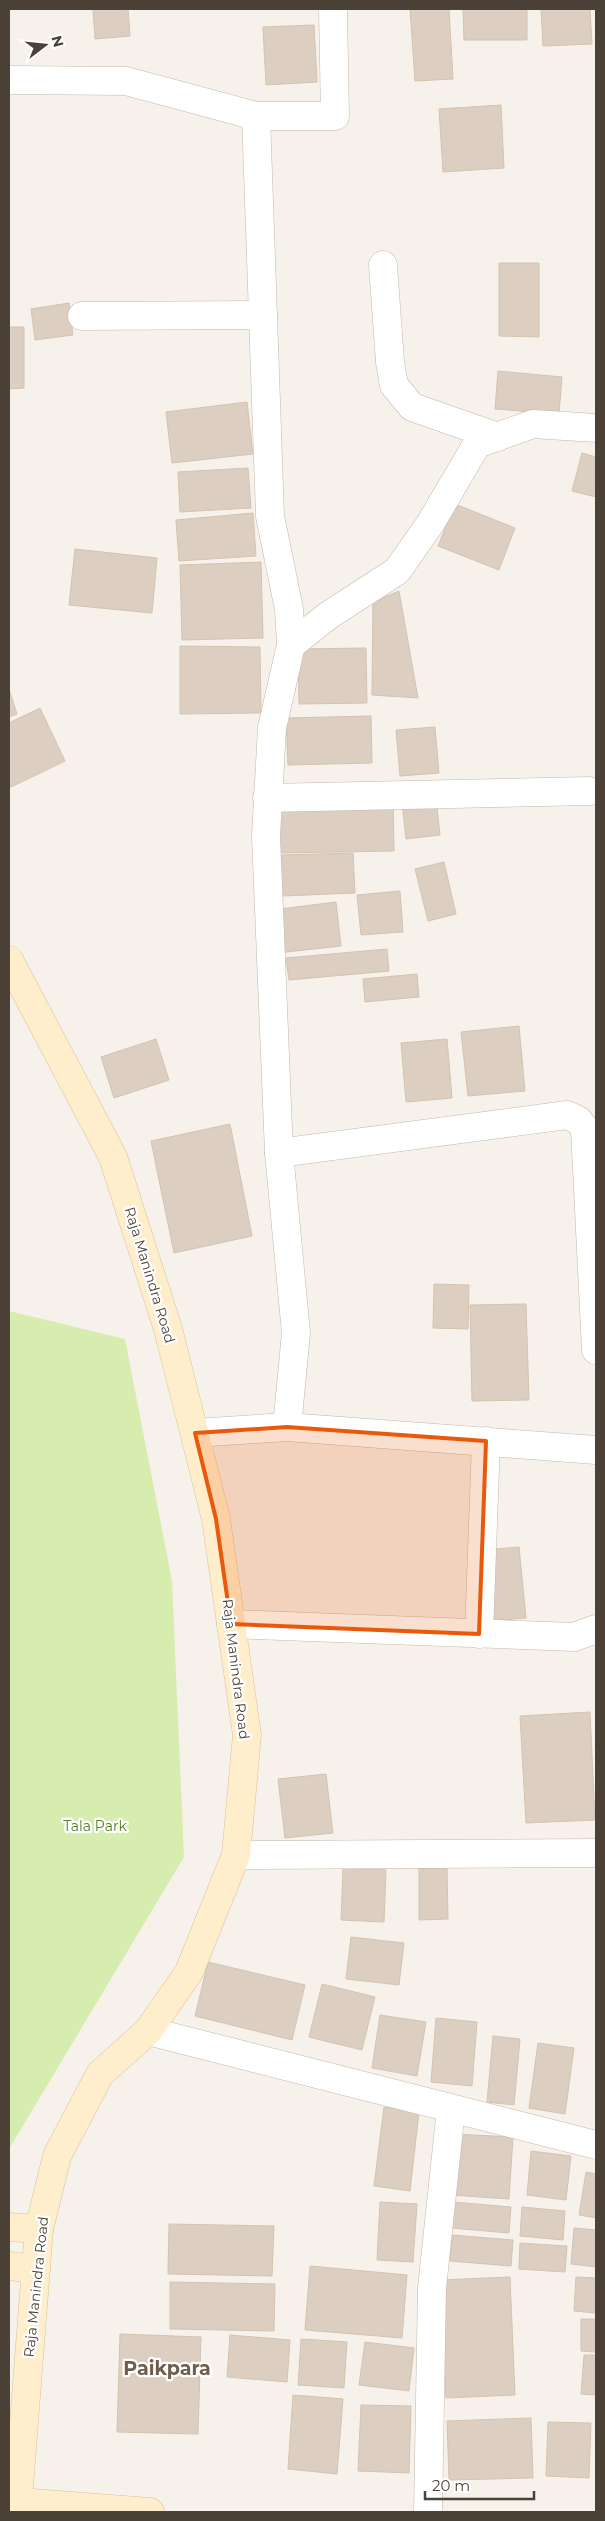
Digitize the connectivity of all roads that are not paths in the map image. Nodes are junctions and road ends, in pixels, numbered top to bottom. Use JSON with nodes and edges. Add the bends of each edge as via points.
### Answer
{"nodes":[{"id":1,"x":334,"y":9,"type":"edge"},
{"id":2,"x":9,"y":80,"type":"edge"},
{"id":3,"x":256,"y":116,"type":"junction"},
{"id":4,"x":384,"y":264,"type":"dead end"},
{"id":5,"x":263,"y":315,"type":"junction"},
{"id":6,"x":82,"y":316,"type":"dead end"},
{"id":7,"x":596,"y":428,"type":"edge"},
{"id":8,"x":498,"y":437,"type":"junction"},
{"id":9,"x":291,"y":645,"type":"junction"},
{"id":10,"x":589,"y":791,"type":"dead end"},
{"id":11,"x":267,"y":798,"type":"junction"},
{"id":12,"x":9,"y":960,"type":"edge"},
{"id":13,"x":279,"y":1153,"type":"junction"},
{"id":14,"x":596,"y":1350,"type":"edge"},
{"id":15,"x":287,"y":1427,"type":"junction"},
{"id":16,"x":195,"y":1432,"type":"junction"},
{"id":17,"x":486,"y":1441,"type":"junction"},
{"id":18,"x":596,"y":1450,"type":"edge"},
{"id":19,"x":231,"y":1624,"type":"junction"},
{"id":20,"x":596,"y":1629,"type":"edge"},
{"id":21,"x":480,"y":1634,"type":"junction"},
{"id":22,"x":596,"y":1853,"type":"edge"},
{"id":23,"x":236,"y":1855,"type":"junction"},
{"id":24,"x":148,"y":2031,"type":"junction"},
{"id":25,"x":451,"y":2108,"type":"junction"},
{"id":26,"x":596,"y":2145,"type":"edge"},
{"id":27,"x":9,"y":2227,"type":"edge"},
{"id":28,"x":39,"y":2229,"type":"junction"},
{"id":29,"x":9,"y":2266,"type":"edge"},
{"id":30,"x":36,"y":2269,"type":"junction"},
{"id":31,"x":15,"y":2505,"type":"edge"},
{"id":32,"x":150,"y":2512,"type":"edge"},
{"id":33,"x":428,"y":2512,"type":"edge"}],
"edges":[{"from":1,"to":3,"type":"street","via":[[335,116]]},
{"from":2,"to":3,"type":"street","via":[[126,81]]},
{"from":3,"to":5,"type":"street"},
{"from":4,"to":8,"type":"street","via":[[394,385],[412,407]]},
{"from":5,"to":6,"type":"street"},
{"from":5,"to":9,"type":"street","via":[[270,516],[289,609]]},
{"from":7,"to":8,"type":"street","via":[[533,424]]},
{"from":8,"to":9,"type":"street","via":[[478,444],[430,524],[397,571]]},
{"from":9,"to":11,"type":"street","via":[[272,728]]},
{"from":10,"to":11,"type":"street"},
{"from":11,"to":13,"type":"street"},
{"from":12,"to":16,"type":"street","name":"Raja Manindra Road","via":[[113,1157],[168,1329]]},
{"from":13,"to":14,"type":"street","via":[[567,1115],[578,1120],[585,1129]]},
{"from":13,"to":15,"type":"street","via":[[296,1332]]},
{"from":15,"to":16,"type":"street"},
{"from":15,"to":17,"type":"street"},
{"from":16,"to":19,"type":"street","name":"Raja Manindra Road","via":[[216,1519]]},
{"from":17,"to":18,"type":"street"},
{"from":17,"to":21,"type":"street"},
{"from":19,"to":21,"type":"street"},
{"from":19,"to":23,"type":"street","name":"Raja Manindra Road","via":[[247,1735]]},
{"from":20,"to":21,"type":"street","via":[[574,1637]]},
{"from":22,"to":23,"type":"street"},
{"from":23,"to":24,"type":"street","name":"Raja Manindra Road","via":[[189,1972]]},
{"from":24,"to":25,"type":"street"},
{"from":24,"to":28,"type":"street","name":"Raja Manindra Road","via":[[100,2074],[56,2156]]},
{"from":25,"to":26,"type":"street"},
{"from":25,"to":33,"type":"street","via":[[432,2288]]},
{"from":27,"to":28,"type":"street"},
{"from":28,"to":30,"type":"street","name":"Raja Manindra Road"},
{"from":29,"to":30,"type":"street"},
{"from":30,"to":31,"type":"street","name":"Raja Manindra Road"},
{"from":31,"to":32,"type":"street"}]}
